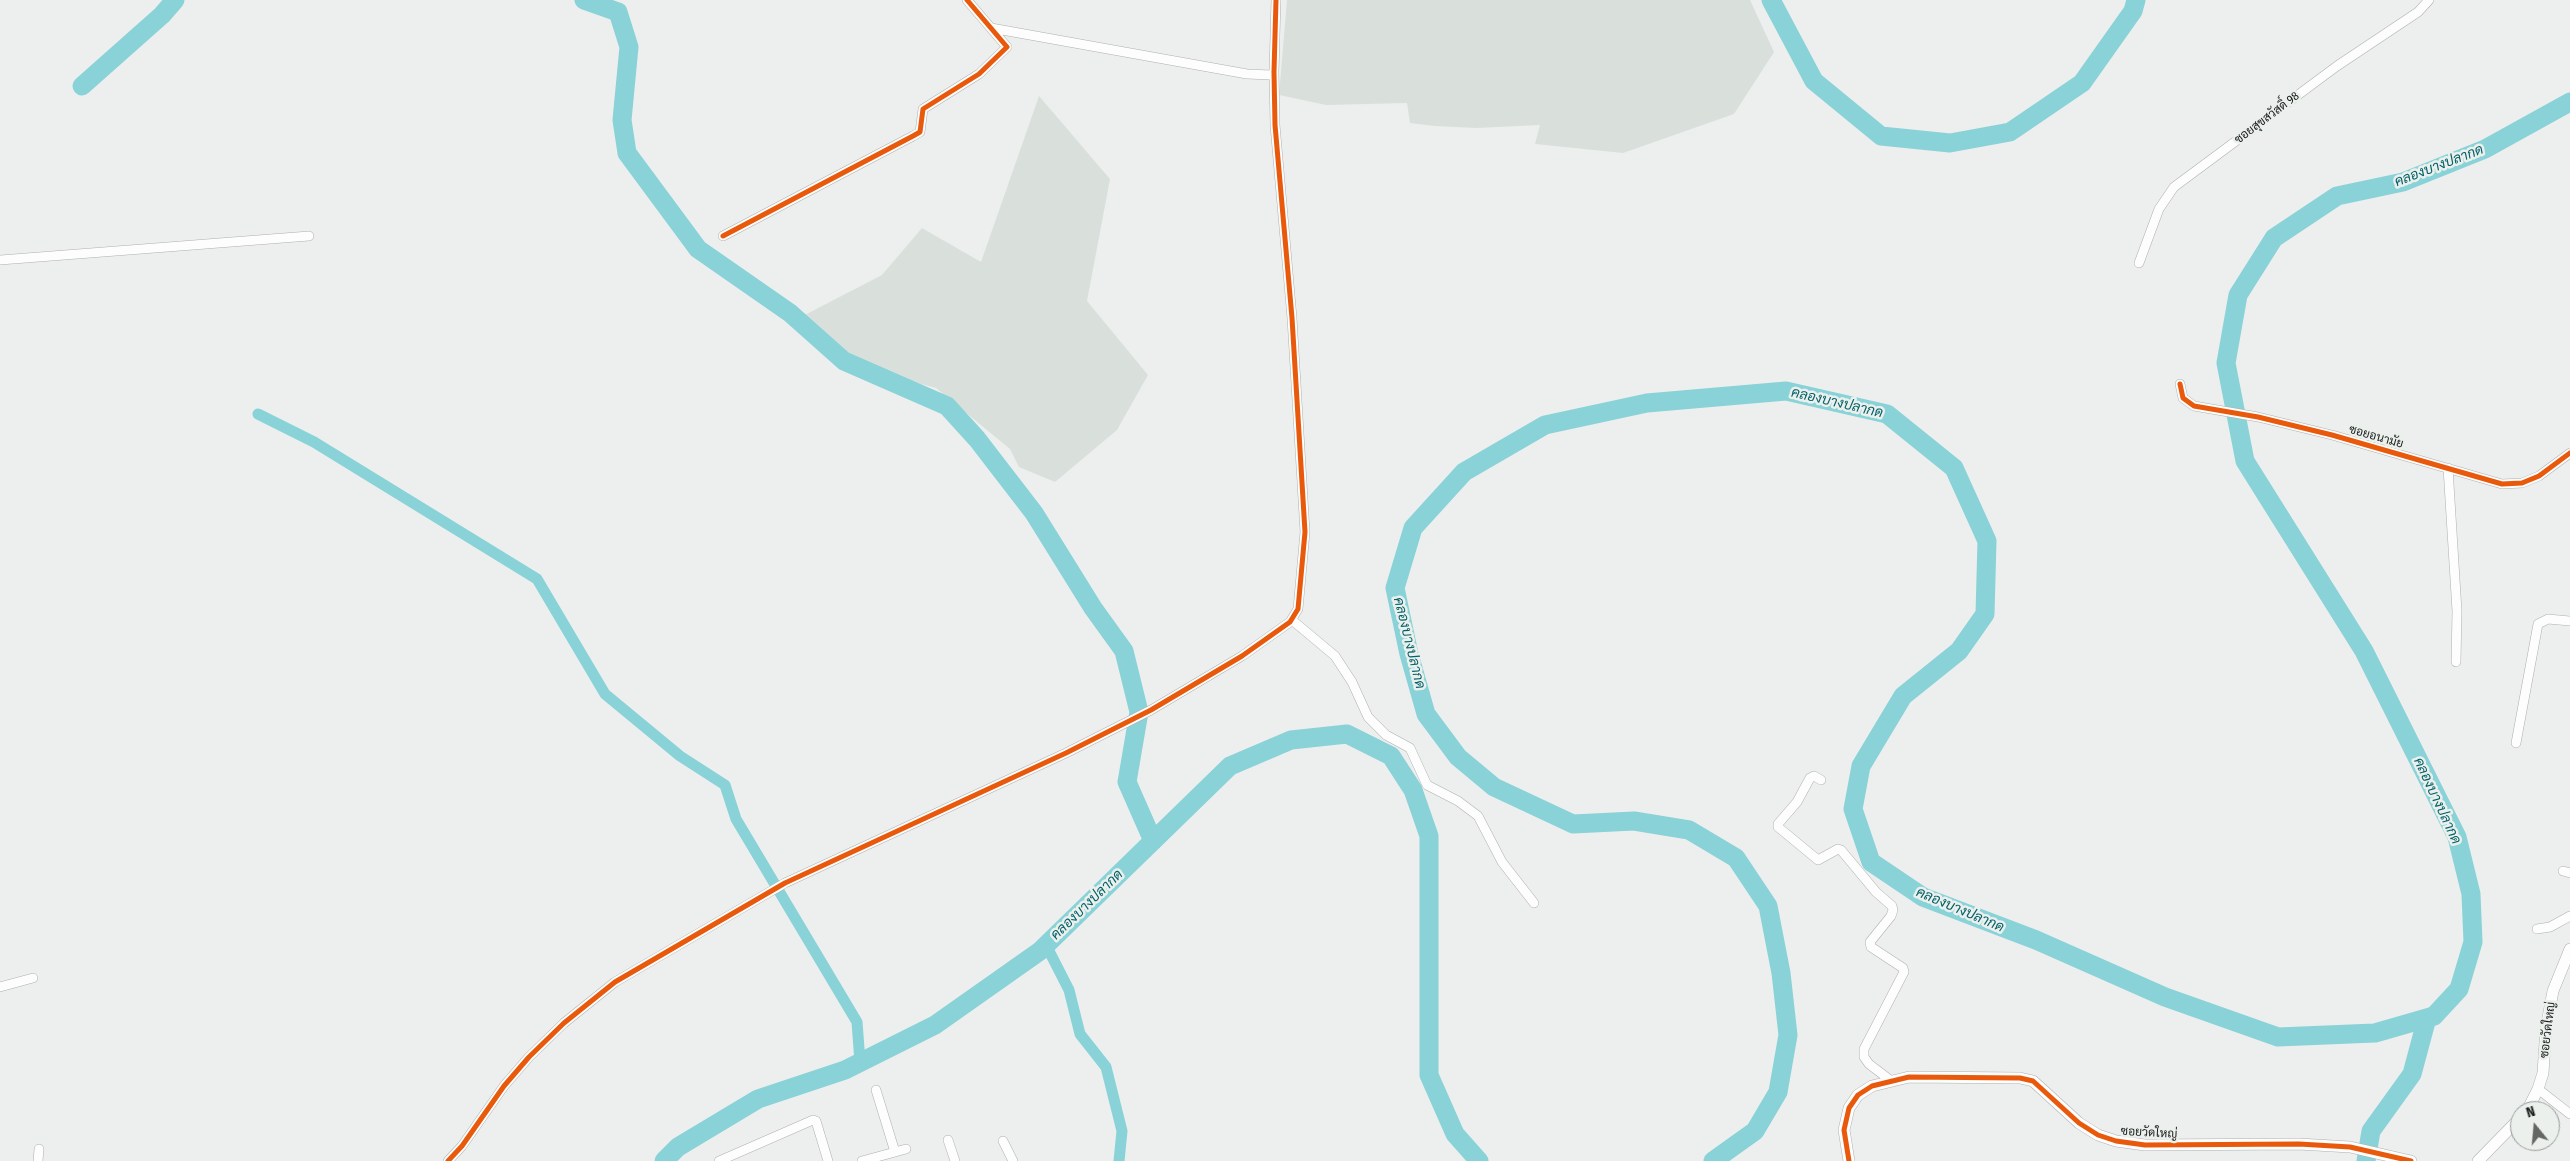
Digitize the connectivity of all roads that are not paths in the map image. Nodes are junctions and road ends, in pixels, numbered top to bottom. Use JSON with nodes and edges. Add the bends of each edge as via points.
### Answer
{"nodes":[{"id":1,"x":967,"y":0,"type":"edge"},
{"id":2,"x":1276,"y":0,"type":"edge"},
{"id":3,"x":2429,"y":0,"type":"edge"},
{"id":4,"x":991,"y":28,"type":"junction"},
{"id":5,"x":1274,"y":72,"type":"junction"},
{"id":6,"x":309,"y":236,"type":"dead end"},
{"id":7,"x":723,"y":236,"type":"dead end"},
{"id":8,"x":0,"y":260,"type":"edge"},
{"id":9,"x":2138,"y":263,"type":"dead end"},
{"id":10,"x":2180,"y":384,"type":"dead end"},
{"id":11,"x":2570,"y":453,"type":"edge"},
{"id":12,"x":2448,"y":468,"type":"junction"},
{"id":13,"x":1292,"y":620,"type":"junction"},
{"id":14,"x":2570,"y":621,"type":"edge"},
{"id":15,"x":2456,"y":662,"type":"dead end"},
{"id":16,"x":2516,"y":743,"type":"dead end"},
{"id":17,"x":1821,"y":780,"type":"dead end"},
{"id":18,"x":1534,"y":903,"type":"dead end"},
{"id":19,"x":2570,"y":916,"type":"edge"},
{"id":20,"x":2537,"y":929,"type":"dead end"},
{"id":21,"x":2570,"y":949,"type":"edge"},
{"id":22,"x":33,"y":978,"type":"dead end"},
{"id":23,"x":0,"y":987,"type":"edge"},
{"id":24,"x":1890,"y":1080,"type":"junction"},
{"id":25,"x":2538,"y":1089,"type":"junction"},
{"id":26,"x":876,"y":1090,"type":"dead end"},
{"id":27,"x":2532,"y":1101,"type":"edge"},
{"id":28,"x":2570,"y":1114,"type":"edge"},
{"id":29,"x":2510,"y":1128,"type":"edge"},
{"id":30,"x":948,"y":1140,"type":"dead end"},
{"id":31,"x":1003,"y":1141,"type":"dead end"},
{"id":32,"x":906,"y":1149,"type":"dead end"},
{"id":33,"x":39,"y":1150,"type":"dead end"},
{"id":34,"x":895,"y":1152,"type":"junction"},
{"id":35,"x":721,"y":1160,"type":"edge"},
{"id":36,"x":38,"y":1161,"type":"edge"},
{"id":37,"x":448,"y":1161,"type":"edge"},
{"id":38,"x":828,"y":1161,"type":"edge"},
{"id":39,"x":862,"y":1161,"type":"edge"},
{"id":40,"x":954,"y":1161,"type":"edge"},
{"id":41,"x":1012,"y":1161,"type":"edge"},
{"id":42,"x":1849,"y":1161,"type":"edge"},
{"id":43,"x":2411,"y":1161,"type":"edge"},
{"id":44,"x":2478,"y":1161,"type":"edge"}],
"edges":[{"from":1,"to":4,"type":"street"},
{"from":2,"to":5,"type":"street"},
{"from":3,"to":9,"type":"street","name":"ซอยสุขสวัสดิ์ 98","via":[[2418,12],[2337,66],[2174,187],[2159,209]]},
{"from":4,"to":5,"type":"street","via":[[1247,74],[1271,75]]},
{"from":4,"to":7,"type":"street","via":[[1007,47],[974,79],[923,109],[920,132]]},
{"from":5,"to":13,"type":"street","via":[[1275,125],[1306,532],[1298,609]]},
{"from":6,"to":8,"type":"street"},
{"from":10,"to":12,"type":"street","name":"ซอยอนามัย","via":[[2187,402],[2258,417]]},
{"from":11,"to":12,"type":"street","name":"ซอยอนามัย","via":[[2555,466],[2522,483],[2502,484]]},
{"from":12,"to":15,"type":"street","via":[[2457,610]]},
{"from":13,"to":18,"type":"street","via":[[1335,656],[1352,682],[1368,718],[1410,748],[1427,785],[1478,816],[1502,862]]},
{"from":13,"to":37,"type":"street","via":[[1242,656],[1151,710],[1066,753],[785,883],[615,982],[564,1023],[529,1057]]},
{"from":14,"to":16,"type":"street","via":[[2548,619],[2538,624]]},
{"from":17,"to":24,"type":"street","via":[[1814,776],[1810,778],[1778,827],[1818,860],[1841,850],[1893,910],[1870,942],[1871,947],[1903,968],[1904,972],[1864,1049],[1864,1057],[1869,1064]]},
{"from":19,"to":20,"type":"street","via":[[2550,927]]},
{"from":21,"to":25,"type":"street","name":"ซอยวัดใหญ่","via":[[2554,991]]},
{"from":22,"to":23,"type":"street"},
{"from":24,"to":42,"type":"street","name":"ซอยวัดใหญ่","via":[[1858,1095],[1850,1108],[1844,1130]]},
{"from":24,"to":43,"type":"street","name":"ซอยวัดใหญ่","via":[[1928,1077],[2020,1078],[2033,1081],[2079,1123],[2116,1141],[2145,1145],[2299,1144],[2350,1147]]},
{"from":25,"to":27,"type":"street","name":"ซอยวัดใหญ่"},
{"from":25,"to":28,"type":"street"},
{"from":26,"to":34,"type":"street"},
{"from":29,"to":44,"type":"street"},
{"from":30,"to":40,"type":"street"},
{"from":31,"to":41,"type":"street"},
{"from":32,"to":34,"type":"street"},
{"from":33,"to":36,"type":"street"},
{"from":34,"to":39,"type":"street"},
{"from":35,"to":38,"type":"street","via":[[813,1120]]}]}
